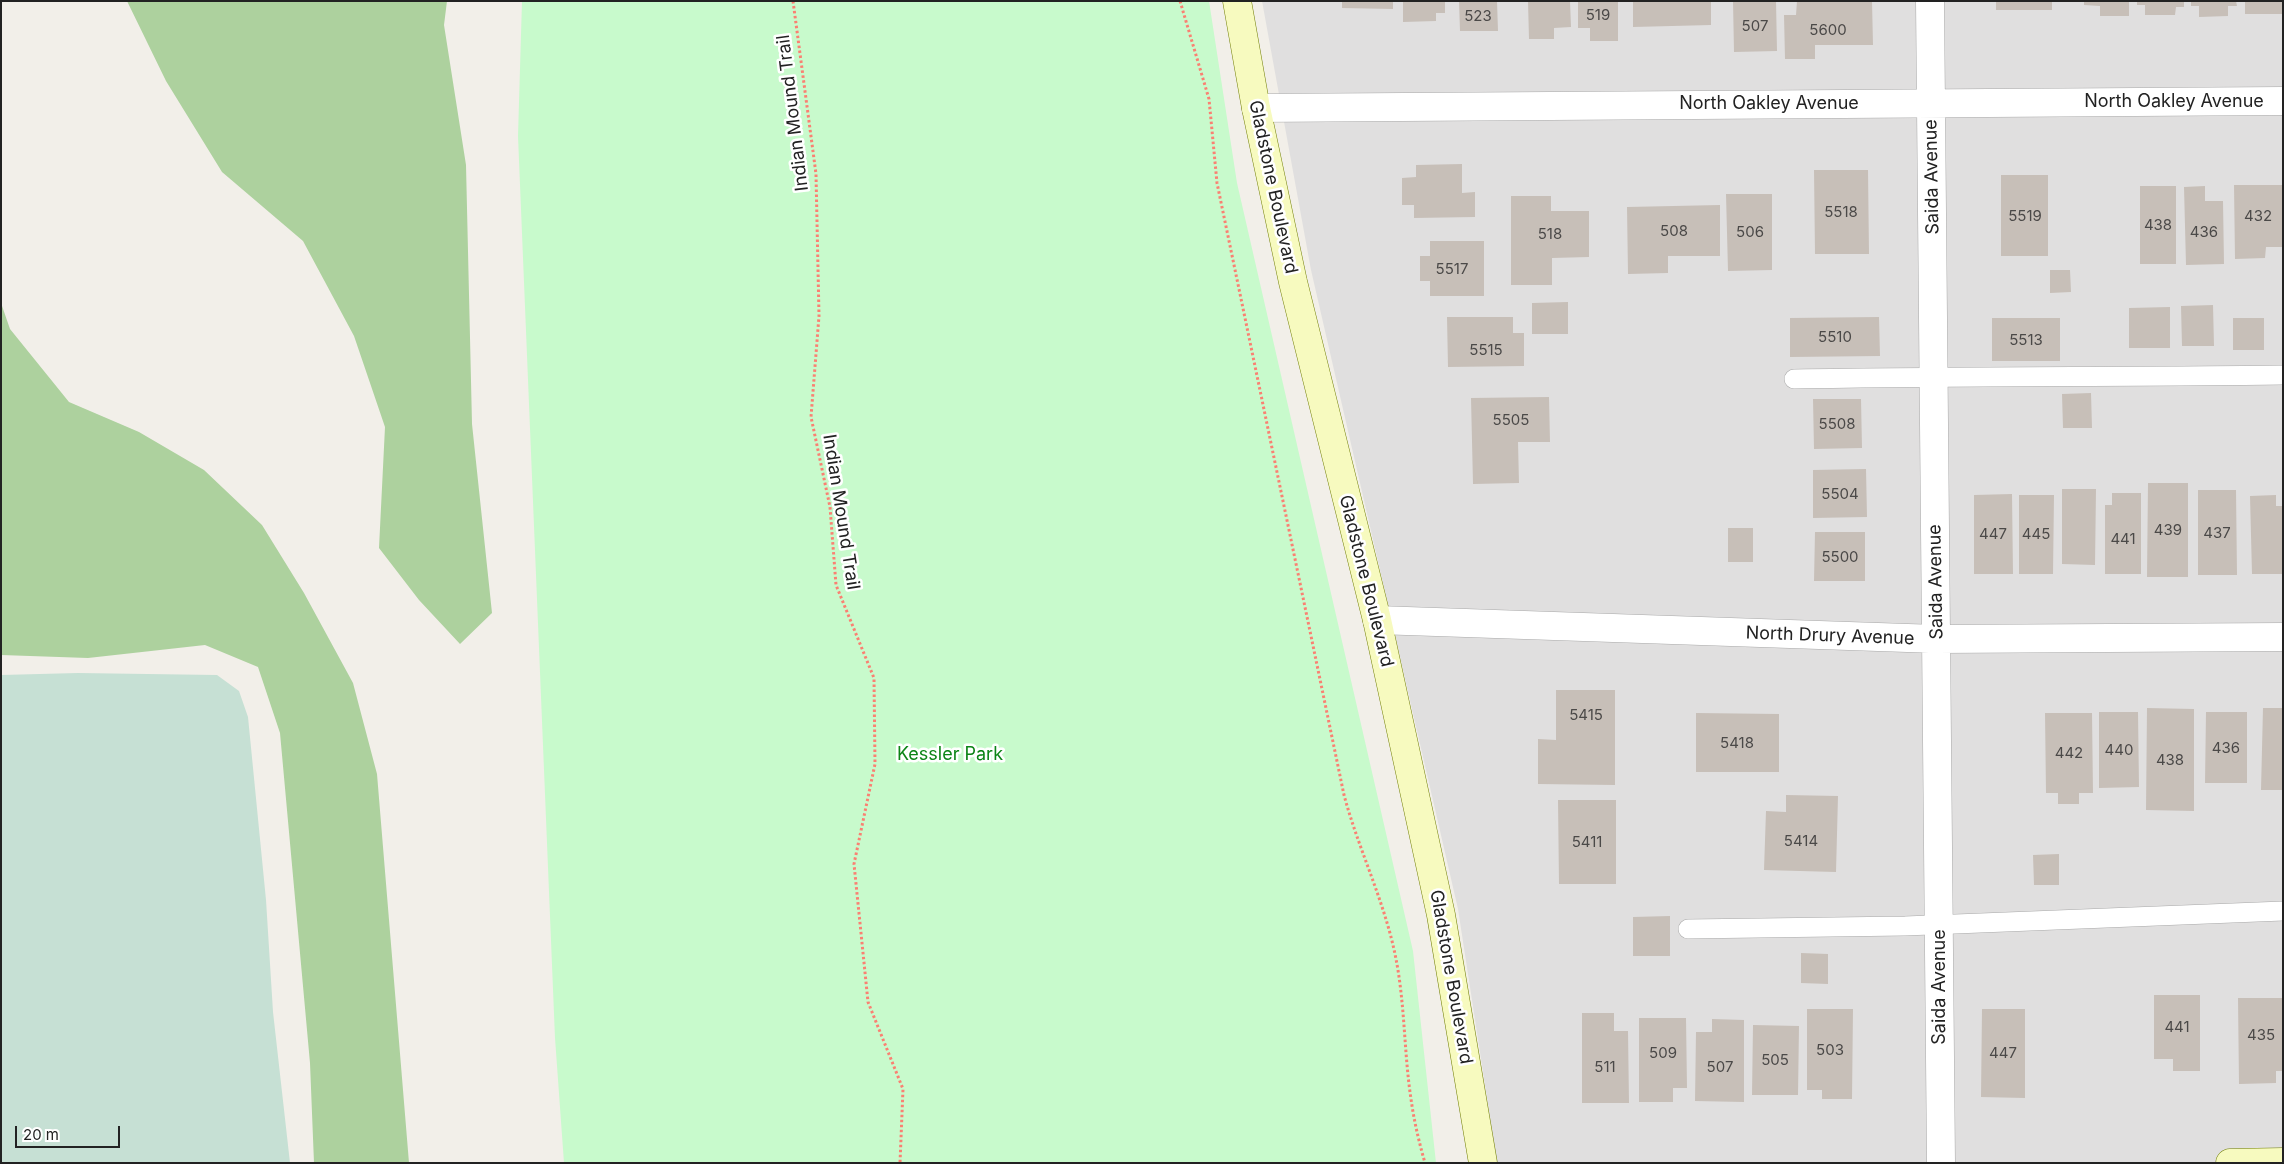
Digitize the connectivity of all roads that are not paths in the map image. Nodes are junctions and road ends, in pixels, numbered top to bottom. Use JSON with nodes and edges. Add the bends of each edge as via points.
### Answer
{"nodes":[{"id":1,"x":1237,"y":1,"type":"edge"},
{"id":2,"x":1930,"y":1,"type":"edge"},
{"id":3,"x":2283,"y":101,"type":"edge"},
{"id":4,"x":1932,"y":104,"type":"junction"},
{"id":5,"x":1256,"y":108,"type":"junction"},
{"id":6,"x":2283,"y":375,"type":"edge"},
{"id":7,"x":1934,"y":376,"type":"junction"},
{"id":8,"x":1794,"y":379,"type":"dead end"},
{"id":9,"x":1377,"y":620,"type":"junction"},
{"id":10,"x":2283,"y":637,"type":"edge"},
{"id":11,"x":1937,"y":639,"type":"junction"},
{"id":12,"x":2283,"y":911,"type":"edge"},
{"id":13,"x":1939,"y":925,"type":"junction"},
{"id":14,"x":1688,"y":929,"type":"dead end"},
{"id":15,"x":2283,"y":1162,"type":"edge"},
{"id":16,"x":1483,"y":1163,"type":"edge"},
{"id":17,"x":1941,"y":1163,"type":"edge"},
{"id":18,"x":2230,"y":1163,"type":"edge"}],
"edges":[{"from":1,"to":5,"type":"street","name":"Gladstone Boulevard"},
{"from":2,"to":4,"type":"street","name":"Saida Avenue"},
{"from":3,"to":4,"type":"street","name":"North Oakley Avenue"},
{"from":4,"to":5,"type":"street","name":"North Oakley Avenue"},
{"from":4,"to":7,"type":"street","name":"Saida Avenue"},
{"from":5,"to":9,"type":"street","name":"Gladstone Boulevard","via":[[1293,282]]},
{"from":6,"to":7,"type":"lane","via":[[2109,378]]},
{"from":7,"to":8,"type":"lane"},
{"from":7,"to":11,"type":"street","name":"Saida Avenue"},
{"from":9,"to":11,"type":"street","name":"North Drury Avenue"},
{"from":9,"to":16,"type":"street","name":"Gladstone Boulevard","via":[[1442,915]]},
{"from":10,"to":11,"type":"street","name":"North Drury Avenue"},
{"from":11,"to":13,"type":"street","name":"Saida Avenue"},
{"from":12,"to":13,"type":"lane"},
{"from":13,"to":14,"type":"lane"},
{"from":13,"to":17,"type":"street","name":"Saida Avenue"},
{"from":15,"to":18,"type":"street"}]}
